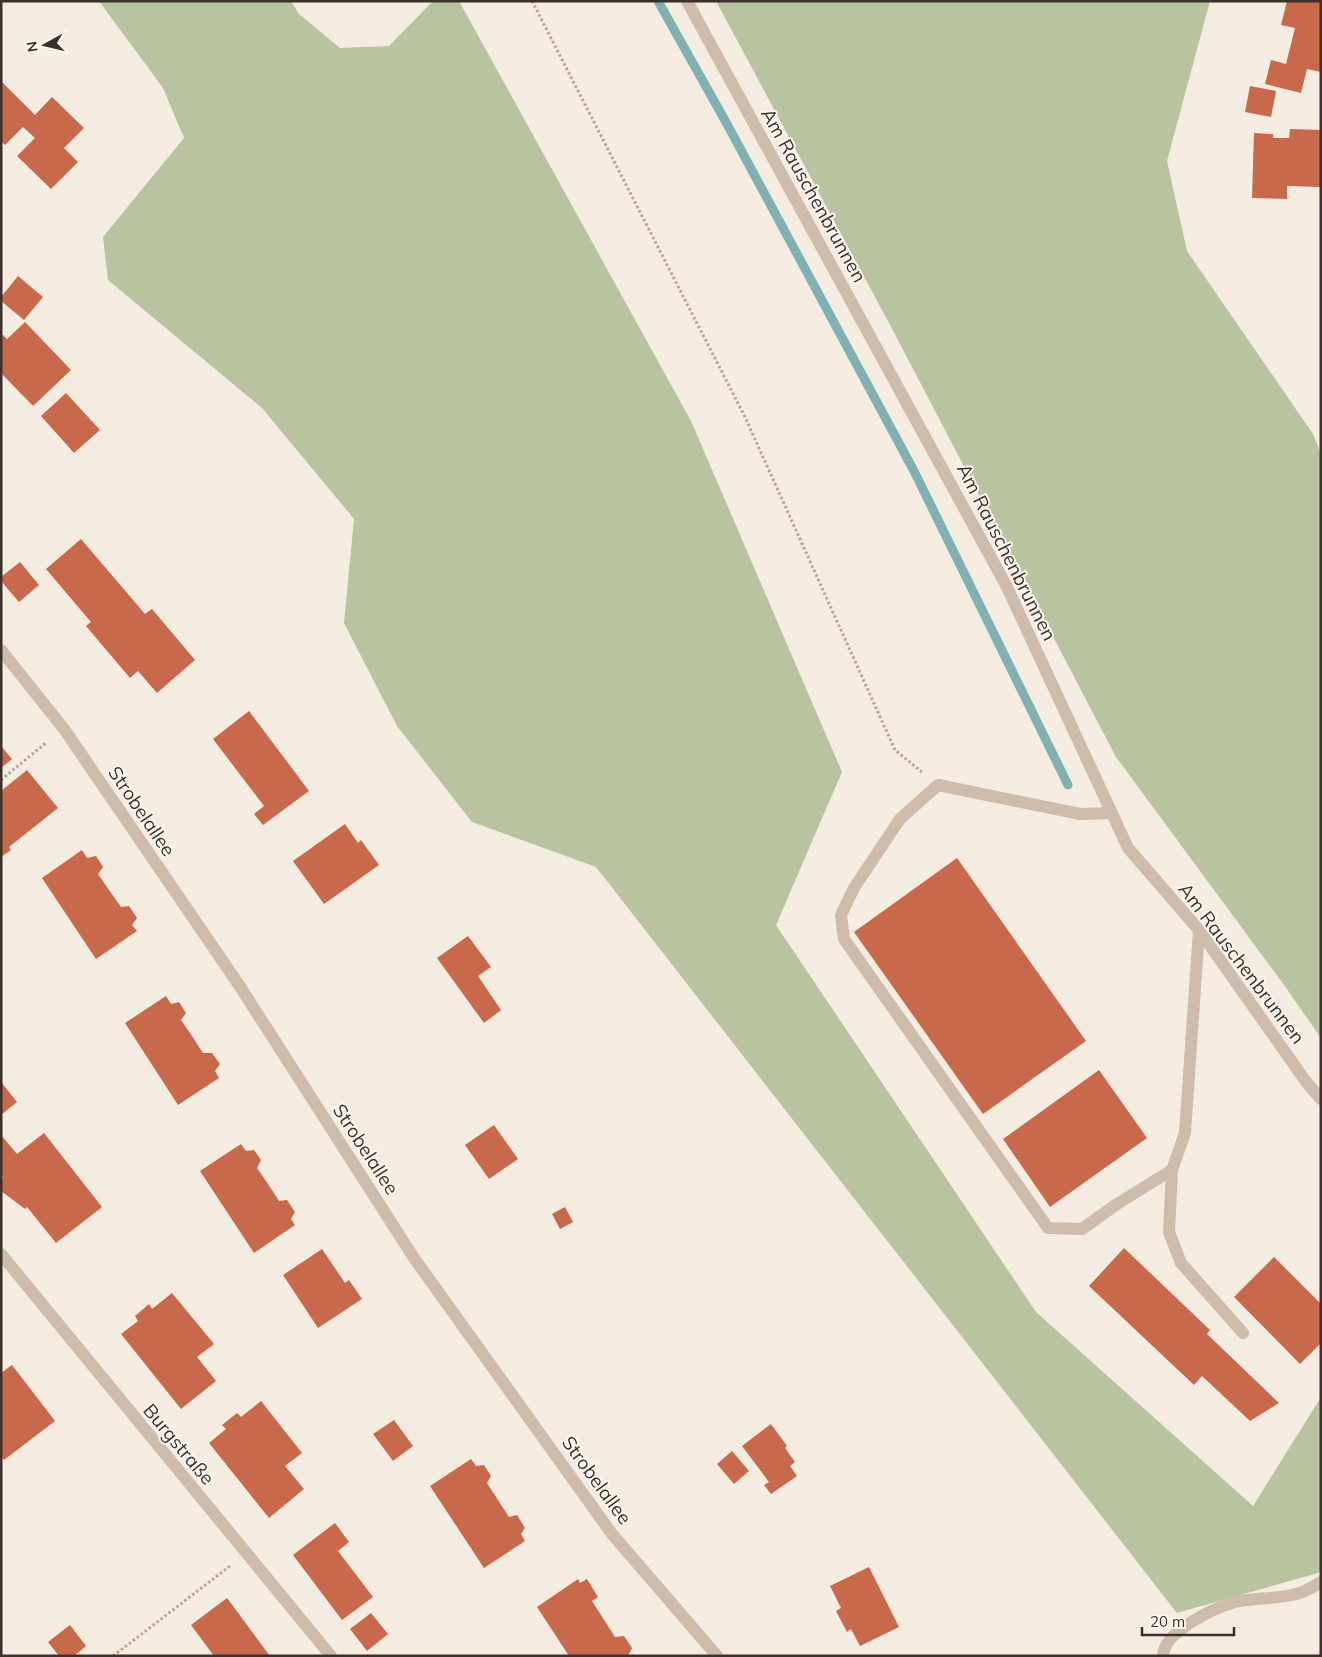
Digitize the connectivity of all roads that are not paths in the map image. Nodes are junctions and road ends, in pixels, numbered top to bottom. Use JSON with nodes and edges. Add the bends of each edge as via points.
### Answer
{"nodes":[{"id":1,"x":687,"y":1,"type":"edge"},
{"id":2,"x":1,"y":650,"type":"edge"},
{"id":3,"x":1112,"y":814,"type":"junction"},
{"id":4,"x":1199,"y":930,"type":"junction"},
{"id":5,"x":1321,"y":1099,"type":"edge"},
{"id":6,"x":1172,"y":1170,"type":"junction"},
{"id":7,"x":1,"y":1254,"type":"edge"},
{"id":8,"x":1242,"y":1333,"type":"dead end"},
{"id":9,"x":1321,"y":1582,"type":"edge"},
{"id":10,"x":330,"y":1656,"type":"edge"},
{"id":11,"x":717,"y":1656,"type":"edge"},
{"id":12,"x":1163,"y":1656,"type":"edge"}],
"edges":[{"from":1,"to":3,"type":"street","name":"Am Rauschenbrunnen","via":[[1008,587]]},
{"from":2,"to":11,"type":"street","name":"Strobelallee","via":[[64,729],[238,985],[414,1258],[612,1534]]},
{"from":3,"to":4,"type":"street","name":"Am Rauschenbrunnen","via":[[1128,848]]},
{"from":3,"to":6,"type":"street","via":[[1080,814],[938,785],[900,820],[854,888],[841,915],[844,939],[1048,1228],[1082,1229]]},
{"from":4,"to":5,"type":"street","name":"Am Rauschenbrunnen","via":[[1306,1083]]},
{"from":4,"to":6,"type":"street","via":[[1185,1133]]},
{"from":6,"to":8,"type":"street","via":[[1169,1232],[1181,1263]]},
{"from":7,"to":10,"type":"street","name":"Burgstraße"},
{"from":9,"to":12,"type":"street","via":[[1298,1594],[1235,1602],[1217,1609],[1181,1629],[1169,1642]]}]}
